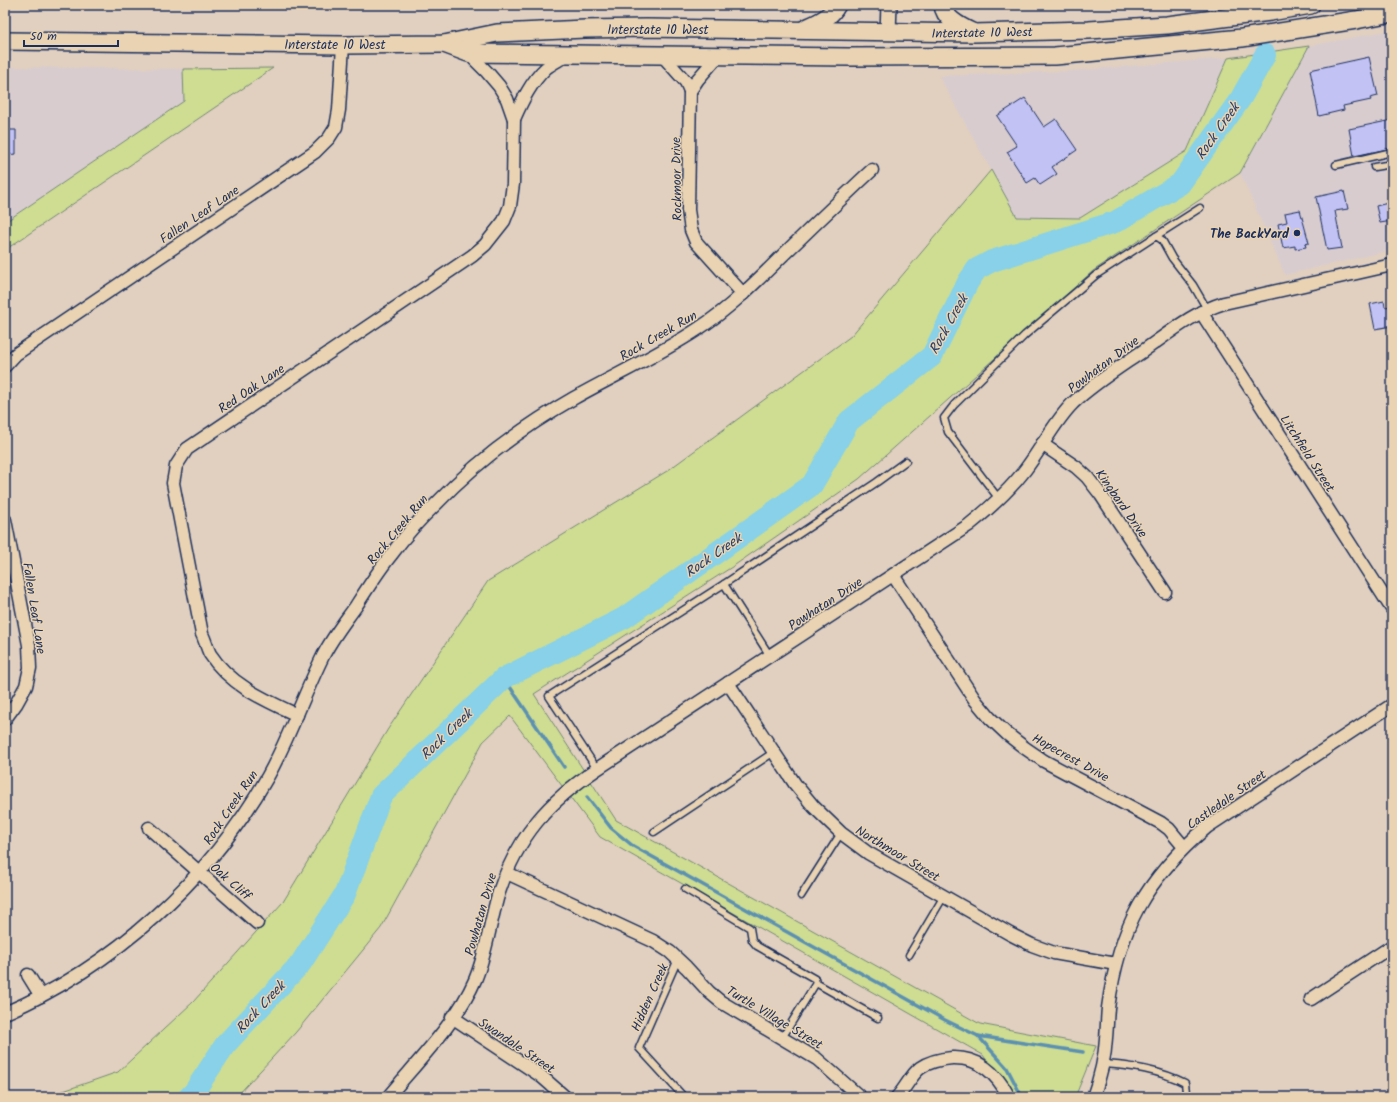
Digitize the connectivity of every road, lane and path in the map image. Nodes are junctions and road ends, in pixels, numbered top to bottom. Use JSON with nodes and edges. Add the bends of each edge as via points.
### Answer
{"nodes":[{"id":1,"x":1311,"y":5,"type":"edge"},
{"id":2,"x":943,"y":7,"type":"edge"},
{"id":3,"x":836,"y":8,"type":"edge"},
{"id":4,"x":889,"y":9,"type":"edge"},
{"id":5,"x":1392,"y":13,"type":"edge"},
{"id":6,"x":800,"y":30,"type":"junction"},
{"id":7,"x":888,"y":32,"type":"junction"},
{"id":8,"x":974,"y":33,"type":"junction"},
{"id":9,"x":5,"y":41,"type":"edge"},
{"id":10,"x":444,"y":44,"type":"junction"},
{"id":11,"x":343,"y":45,"type":"junction"},
{"id":12,"x":468,"y":53,"type":"junction"},
{"id":13,"x":568,"y":54,"type":"junction"},
{"id":14,"x":662,"y":55,"type":"junction"},
{"id":15,"x":718,"y":56,"type":"junction"},
{"id":16,"x":690,"y":92,"type":"junction"},
{"id":17,"x":514,"y":119,"type":"junction"},
{"id":18,"x":1392,"y":152,"type":"edge"},
{"id":19,"x":1392,"y":164,"type":"edge"},
{"id":20,"x":1336,"y":165,"type":"dead end"},
{"id":21,"x":1374,"y":167,"type":"dead end"},
{"id":22,"x":872,"y":170,"type":"dead end"},
{"id":23,"x":1200,"y":208,"type":"dead end"},
{"id":24,"x":1156,"y":236,"type":"junction"},
{"id":25,"x":1392,"y":265,"type":"edge"},
{"id":26,"x":743,"y":294,"type":"junction"},
{"id":27,"x":1204,"y":310,"type":"junction"},
{"id":28,"x":5,"y":366,"type":"edge"},
{"id":29,"x":1042,"y":444,"type":"junction"},
{"id":30,"x":906,"y":461,"type":"dead end"},
{"id":31,"x":999,"y":499,"type":"junction"},
{"id":32,"x":5,"y":520,"type":"edge"},
{"id":33,"x":892,"y":576,"type":"junction"},
{"id":34,"x":724,"y":584,"type":"junction"},
{"id":35,"x":1164,"y":592,"type":"dead end"},
{"id":36,"x":1392,"y":609,"type":"edge"},
{"id":37,"x":770,"y":656,"type":"junction"},
{"id":38,"x":728,"y":683,"type":"junction"},
{"id":39,"x":1392,"y":705,"type":"edge"},
{"id":40,"x":297,"y":715,"type":"junction"},
{"id":41,"x":5,"y":719,"type":"edge"},
{"id":42,"x":774,"y":752,"type":"junction"},
{"id":43,"x":597,"y":769,"type":"junction"},
{"id":44,"x":149,"y":828,"type":"dead end"},
{"id":45,"x":654,"y":832,"type":"dead end"},
{"id":46,"x":841,"y":833,"type":"junction"},
{"id":47,"x":1184,"y":847,"type":"junction"},
{"id":48,"x":199,"y":872,"type":"junction"},
{"id":49,"x":507,"y":873,"type":"junction"},
{"id":50,"x":686,"y":890,"type":"dead end"},
{"id":51,"x":800,"y":896,"type":"dead end"},
{"id":52,"x":944,"y":896,"type":"junction"},
{"id":53,"x":258,"y":923,"type":"dead end"},
{"id":54,"x":1392,"y":946,"type":"edge"},
{"id":55,"x":909,"y":955,"type":"dead end"},
{"id":56,"x":678,"y":959,"type":"junction"},
{"id":57,"x":1116,"y":964,"type":"junction"},
{"id":58,"x":28,"y":976,"type":"dead end"},
{"id":59,"x":816,"y":983,"type":"junction"},
{"id":60,"x":41,"y":996,"type":"junction"},
{"id":61,"x":1311,"y":999,"type":"dead end"},
{"id":62,"x":5,"y":1013,"type":"edge"},
{"id":63,"x":452,"y":1017,"type":"junction"},
{"id":64,"x":878,"y":1018,"type":"dead end"},
{"id":65,"x":782,"y":1038,"type":"junction"},
{"id":66,"x":1103,"y":1064,"type":"junction"},
{"id":67,"x":388,"y":1097,"type":"edge"},
{"id":68,"x":566,"y":1097,"type":"edge"},
{"id":69,"x":684,"y":1097,"type":"edge"},
{"id":70,"x":860,"y":1097,"type":"edge"},
{"id":71,"x":897,"y":1097,"type":"edge"},
{"id":72,"x":1009,"y":1097,"type":"edge"},
{"id":73,"x":1093,"y":1097,"type":"edge"},
{"id":74,"x":1184,"y":1097,"type":"edge"}],
"edges":[{"from":1,"to":8,"type":"main road","name":"Interstate 10 West","via":[[1167,25]]},
{"from":2,"to":8,"type":"main road","via":[[948,16],[962,28]]},
{"from":3,"to":6,"type":"main road","via":[[826,19]]},
{"from":4,"to":7,"type":"street"},
{"from":5,"to":15,"type":"main road","via":[[1242,38],[1055,56]]},
{"from":6,"to":7,"type":"main road","name":"Interstate 10 West"},
{"from":6,"to":10,"type":"main road","name":"Interstate 10 West","via":[[584,29],[497,33]]},
{"from":7,"to":8,"type":"main road","name":"Interstate 10 West"},
{"from":9,"to":11,"type":"main road","name":"Interstate 10 West"},
{"from":10,"to":11,"type":"main road","name":"Interstate 10 West"},
{"from":10,"to":12,"type":"main road"},
{"from":11,"to":28,"type":"street","name":"Fallen Leaf Lane","via":[[340,110],[336,127],[315,152],[16,354]]},
{"from":12,"to":13,"type":"main road"},
{"from":12,"to":17,"type":"street","name":"Red Oak Lane","via":[[499,86]]},
{"from":13,"to":14,"type":"main road"},
{"from":13,"to":17,"type":"street","name":"Red Oak Lane","via":[[546,68],[533,83]]},
{"from":14,"to":15,"type":"main road"},
{"from":14,"to":16,"type":"street","via":[[686,82]]},
{"from":15,"to":16,"type":"street"},
{"from":16,"to":26,"type":"street","name":"Rockmoor Drive","via":[[688,210],[691,230],[696,242]]},
{"from":17,"to":40,"type":"street","name":"Red Oak Lane","via":[[510,206],[504,221],[485,245],[187,449],[176,466],[173,484],[202,634],[210,653],[227,673],[243,686],[263,700]]},
{"from":18,"to":20,"type":"lane"},
{"from":19,"to":21,"type":"lane"},
{"from":22,"to":26,"type":"street","name":"Rock Creek Run"},
{"from":23,"to":24,"type":"lane"},
{"from":24,"to":27,"type":"lane","via":[[1162,240],[1193,285]]},
{"from":24,"to":31,"type":"lane","via":[[1096,275],[1025,335],[944,418],[948,432]]},
{"from":25,"to":27,"type":"street","name":"Powhatan Drive","via":[[1241,298]]},
{"from":26,"to":40,"type":"street","name":"Rock Creek Run","via":[[700,328],[572,399],[519,434],[483,460],[437,502],[393,552],[327,647]]},
{"from":27,"to":29,"type":"street","name":"Powhatan Drive","via":[[1102,379],[1073,404]]},
{"from":27,"to":36,"type":"street","name":"Litchfield Street"},
{"from":29,"to":31,"type":"street","name":"Powhatan Drive","via":[[1026,469]]},
{"from":29,"to":35,"type":"street","name":"Kingbard Drive","via":[[1087,477]]},
{"from":30,"to":34,"type":"lane"},
{"from":31,"to":33,"type":"street","name":"Powhatan Drive","via":[[969,525]]},
{"from":32,"to":41,"type":"street","name":"Fallen Leaf Lane","via":[[29,645],[30,668],[26,686]]},
{"from":33,"to":37,"type":"street","name":"Powhatan Drive"},
{"from":33,"to":47,"type":"street","name":"Hopecrest Drive","via":[[975,700],[1006,734],[1044,761],[1161,823]]},
{"from":34,"to":37,"type":"lane"},
{"from":34,"to":43,"type":"lane","via":[[549,696]]},
{"from":37,"to":38,"type":"street","name":"Powhatan Drive"},
{"from":38,"to":42,"type":"street","name":"Northmoor Street"},
{"from":38,"to":43,"type":"street","name":"Powhatan Drive"},
{"from":39,"to":47,"type":"street","name":"Castledale Street","via":[[1229,811]]},
{"from":40,"to":48,"type":"street","name":"Rock Creek Run","via":[[269,775],[250,806]]},
{"from":42,"to":45,"type":"lane"},
{"from":42,"to":46,"type":"street","name":"Northmoor Street","via":[[814,807]]},
{"from":43,"to":49,"type":"street","name":"Powhatan Drive","via":[[560,796],[544,812],[529,830]]},
{"from":44,"to":48,"type":"street","name":"Oak Cliff"},
{"from":46,"to":51,"type":"lane"},
{"from":46,"to":52,"type":"street","name":"Northmoor Street","via":[[868,853]]},
{"from":47,"to":57,"type":"street","name":"Castledale Street","via":[[1160,873],[1138,905],[1126,931]]},
{"from":48,"to":53,"type":"street","name":"Oak Cliff"},
{"from":48,"to":60,"type":"street","name":"Rock Creek Run","via":[[128,940],[79,975]]},
{"from":49,"to":56,"type":"street","name":"Turtle Village Street","via":[[653,941]]},
{"from":49,"to":63,"type":"street","name":"Powhatan Drive","via":[[474,981]]},
{"from":50,"to":59,"type":"lane","via":[[750,928],[752,940],[757,946],[815,979]]},
{"from":52,"to":55,"type":"lane"},
{"from":52,"to":57,"type":"street","name":"Northmoor Street","via":[[1032,945],[1054,953]]},
{"from":54,"to":61,"type":"street"},
{"from":56,"to":65,"type":"street","name":"Turtle Village Street","via":[[721,1002]]},
{"from":56,"to":69,"type":"lane","name":"Hidden Creek","via":[[639,1048]]},
{"from":57,"to":66,"type":"street","name":"Castledale Street","via":[[1108,1005]]},
{"from":58,"to":60,"type":"street"},
{"from":59,"to":64,"type":"lane"},
{"from":59,"to":65,"type":"lane"},
{"from":60,"to":62,"type":"street","name":"Rock Creek Run"},
{"from":63,"to":67,"type":"street","name":"Powhatan Drive"},
{"from":63,"to":68,"type":"street","name":"Swandale Street","via":[[541,1076]]},
{"from":65,"to":70,"type":"street","name":"Turtle Village Street","via":[[817,1059]]},
{"from":66,"to":73,"type":"street","name":"Castledale Street"},
{"from":66,"to":74,"type":"lane","via":[[1144,1070],[1176,1079],[1185,1083]]},
{"from":71,"to":72,"type":"street","via":[[919,1069],[943,1059],[961,1058],[988,1068]]}]}
